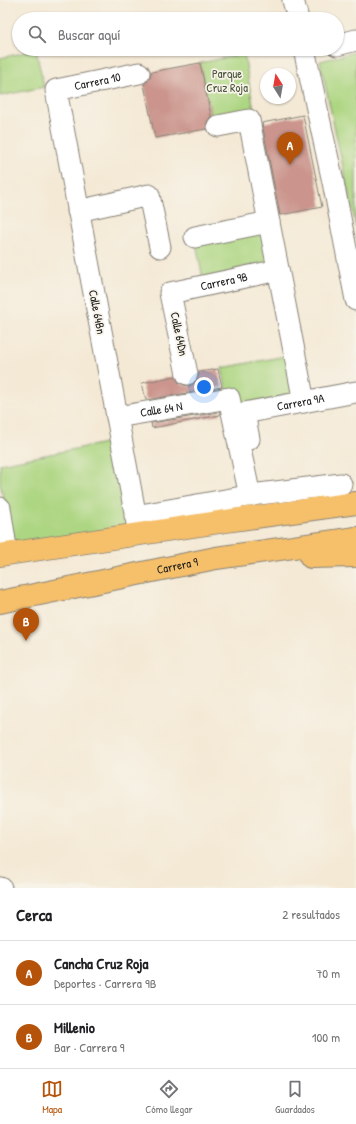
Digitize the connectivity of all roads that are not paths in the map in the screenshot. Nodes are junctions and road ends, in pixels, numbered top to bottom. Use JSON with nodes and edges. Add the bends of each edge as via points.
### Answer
{"nodes":[{"id":1,"x":293,"y":0,"type":"edge"},
{"id":2,"x":296,"y":12,"type":"edge"},
{"id":3,"x":356,"y":40,"type":"edge"},
{"id":4,"x":344,"y":43,"type":"edge"},
{"id":5,"x":311,"y":56,"type":"edge"},
{"id":6,"x":139,"y":73,"type":"dead end"},
{"id":7,"x":56,"y":90,"type":"joint"},
{"id":8,"x":218,"y":126,"type":"dead end"},
{"id":9,"x":78,"y":211,"type":"junction"},
{"id":10,"x":269,"y":222,"type":"junction"},
{"id":11,"x":195,"y":237,"type":"dead end"},
{"id":12,"x":160,"y":247,"type":"dead end"},
{"id":13,"x":278,"y":270,"type":"junction"},
{"id":14,"x":170,"y":293,"type":"joint"},
{"id":15,"x":356,"y":300,"type":"edge"},
{"id":16,"x":187,"y":374,"type":"dead end"},
{"id":17,"x":356,"y":392,"type":"edge"},
{"id":18,"x":304,"y":402,"type":"junction"},
{"id":19,"x":117,"y":417,"type":"junction"},
{"id":20,"x":341,"y":484,"type":"dead end"},
{"id":21,"x":254,"y":495,"type":"junction"},
{"id":22,"x":356,"y":503,"type":"edge"},
{"id":23,"x":0,"y":508,"type":"edge"},
{"id":24,"x":137,"y":525,"type":"junction"},
{"id":25,"x":356,"y":538,"type":"edge"},
{"id":26,"x":4,"y":554,"type":"edge"},
{"id":27,"x":356,"y":556,"type":"edge"},
{"id":28,"x":216,"y":558,"type":"junction"},
{"id":29,"x":0,"y":602,"type":"edge"}],
"edges":[{"from":1,"to":2,"type":"street"},
{"from":3,"to":4,"type":"street"},
{"from":5,"to":15,"type":"street"},
{"from":6,"to":7,"type":"street","name":"Carrera 10"},
{"from":7,"to":9,"type":"street","name":"Calle 64Bn"},
{"from":8,"to":10,"type":"street","via":[[249,120]]},
{"from":9,"to":12,"type":"street","via":[[149,195]]},
{"from":9,"to":19,"type":"street","name":"Calle 64Bn"},
{"from":10,"to":11,"type":"street"},
{"from":10,"to":13,"type":"street"},
{"from":13,"to":14,"type":"street","name":"Carrera 9B"},
{"from":13,"to":18,"type":"street"},
{"from":14,"to":16,"type":"street","name":"Calle 64Dn"},
{"from":17,"to":18,"type":"street","name":"Carrera 9A"},
{"from":18,"to":21,"type":"street","name":"Carrera 9A","via":[[244,413]]},
{"from":19,"to":21,"type":"street","name":"Calle 64 N","via":[[229,398]]},
{"from":19,"to":24,"type":"street","name":"Calle 64Bn"},
{"from":20,"to":21,"type":"street"},
{"from":21,"to":24,"type":"street"},
{"from":22,"to":24,"type":"main road"},
{"from":23,"to":26,"type":"street"},
{"from":24,"to":26,"type":"main road"},
{"from":25,"to":28,"type":"main road","name":"Carrera 9"},
{"from":27,"to":28,"type":"main road"},
{"from":28,"to":29,"type":"main road","name":"Carrera 9"}]}
